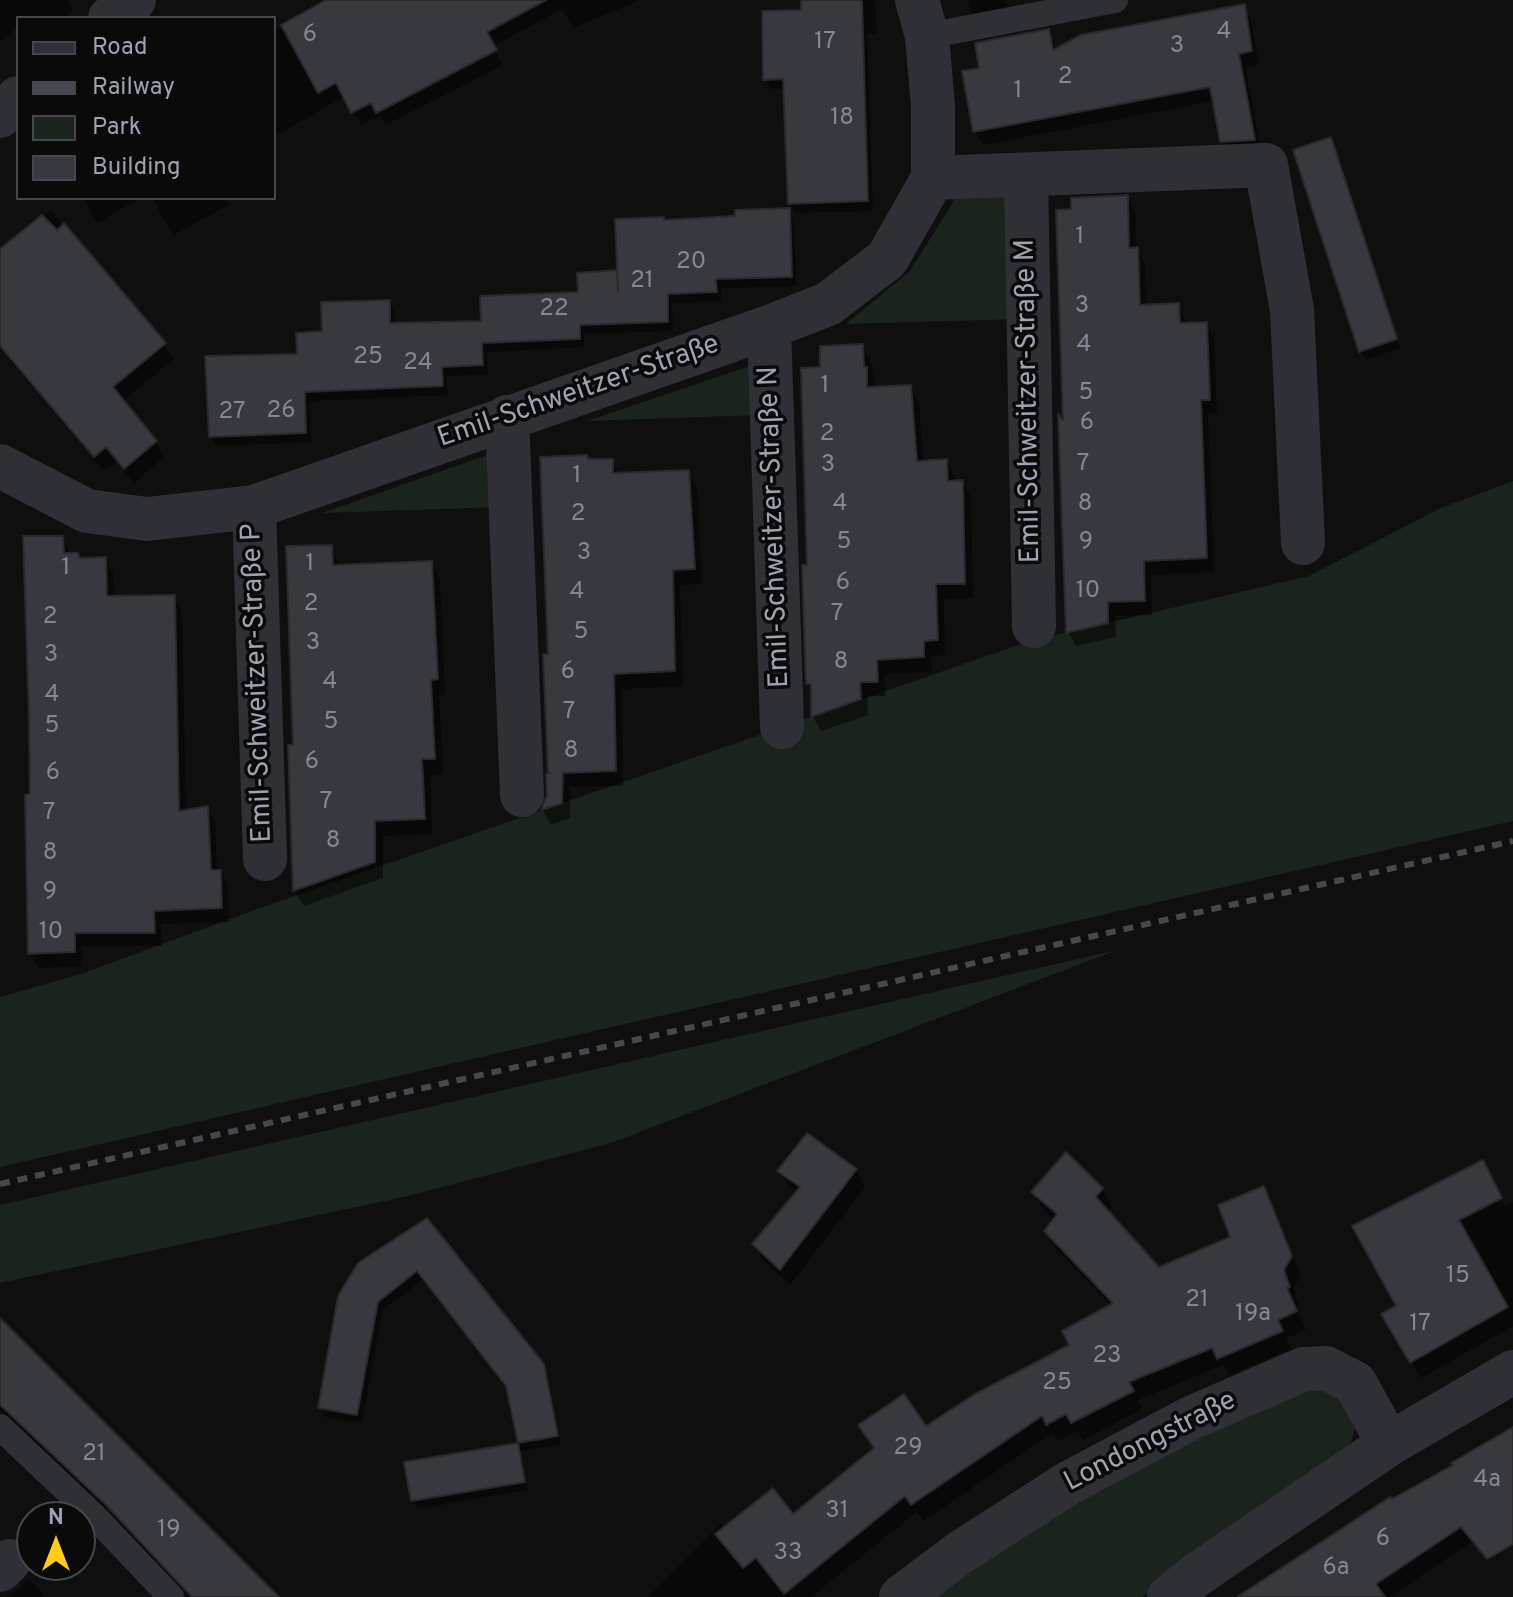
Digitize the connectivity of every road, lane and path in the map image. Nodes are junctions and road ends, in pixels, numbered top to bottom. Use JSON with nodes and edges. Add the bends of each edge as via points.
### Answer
{"nodes":[{"id":1,"x":134,"y":0,"type":"edge"},
{"id":2,"x":1115,"y":0,"type":"edge"},
{"id":3,"x":113,"y":16,"type":"edge"},
{"id":4,"x":922,"y":18,"type":"edge"},
{"id":5,"x":1026,"y":176,"type":"junction"},
{"id":6,"x":933,"y":178,"type":"junction"},
{"id":7,"x":769,"y":327,"type":"junction"},
{"id":8,"x":507,"y":417,"type":"junction"},
{"id":9,"x":0,"y":466,"type":"edge"},
{"id":10,"x":254,"y":507,"type":"junction"},
{"id":11,"x":1303,"y":543,"type":"dead end"},
{"id":12,"x":1034,"y":626,"type":"dead end"},
{"id":13,"x":782,"y":727,"type":"dead end"},
{"id":14,"x":522,"y":795,"type":"dead end"},
{"id":15,"x":265,"y":859,"type":"dead end"},
{"id":16,"x":1513,"y":1372,"type":"edge"},
{"id":17,"x":0,"y":1427,"type":"edge"},
{"id":18,"x":1389,"y":1444,"type":"junction"},
{"id":19,"x":171,"y":1597,"type":"edge"},
{"id":20,"x":901,"y":1597,"type":"edge"},
{"id":21,"x":1169,"y":1597,"type":"edge"}],
"edges":[{"from":1,"to":3,"type":"street"},
{"from":2,"to":4,"type":"lane"},
{"from":4,"to":6,"type":"street","name":"Emil-Schweitzer-Straße","via":[[933,107]]},
{"from":5,"to":6,"type":"street"},
{"from":5,"to":11,"type":"street","via":[[1266,165],[1292,310]]},
{"from":5,"to":12,"type":"street","name":"Emil-Schweitzer-Straße M"},
{"from":6,"to":7,"type":"street","name":"Emil-Schweitzer-Straße","via":[[887,259],[828,304]]},
{"from":7,"to":8,"type":"street","name":"Emil-Schweitzer-Straße"},
{"from":7,"to":13,"type":"street","name":"Emil-Schweitzer-Straße N"},
{"from":8,"to":10,"type":"street","name":"Emil-Schweitzer-Straße"},
{"from":8,"to":14,"type":"street"},
{"from":9,"to":10,"type":"street","name":"Emil-Schweitzer-Straße","via":[[87,511],[147,519]]},
{"from":10,"to":15,"type":"street","name":"Emil-Schweitzer-Straße P"},
{"from":16,"to":18,"type":"street"},
{"from":17,"to":19,"type":"lane"},
{"from":18,"to":20,"type":"street","name":"Londongstraße","via":[[1355,1383],[1326,1368],[1304,1369],[1191,1418],[1067,1484]]},
{"from":18,"to":21,"type":"street"}]}
